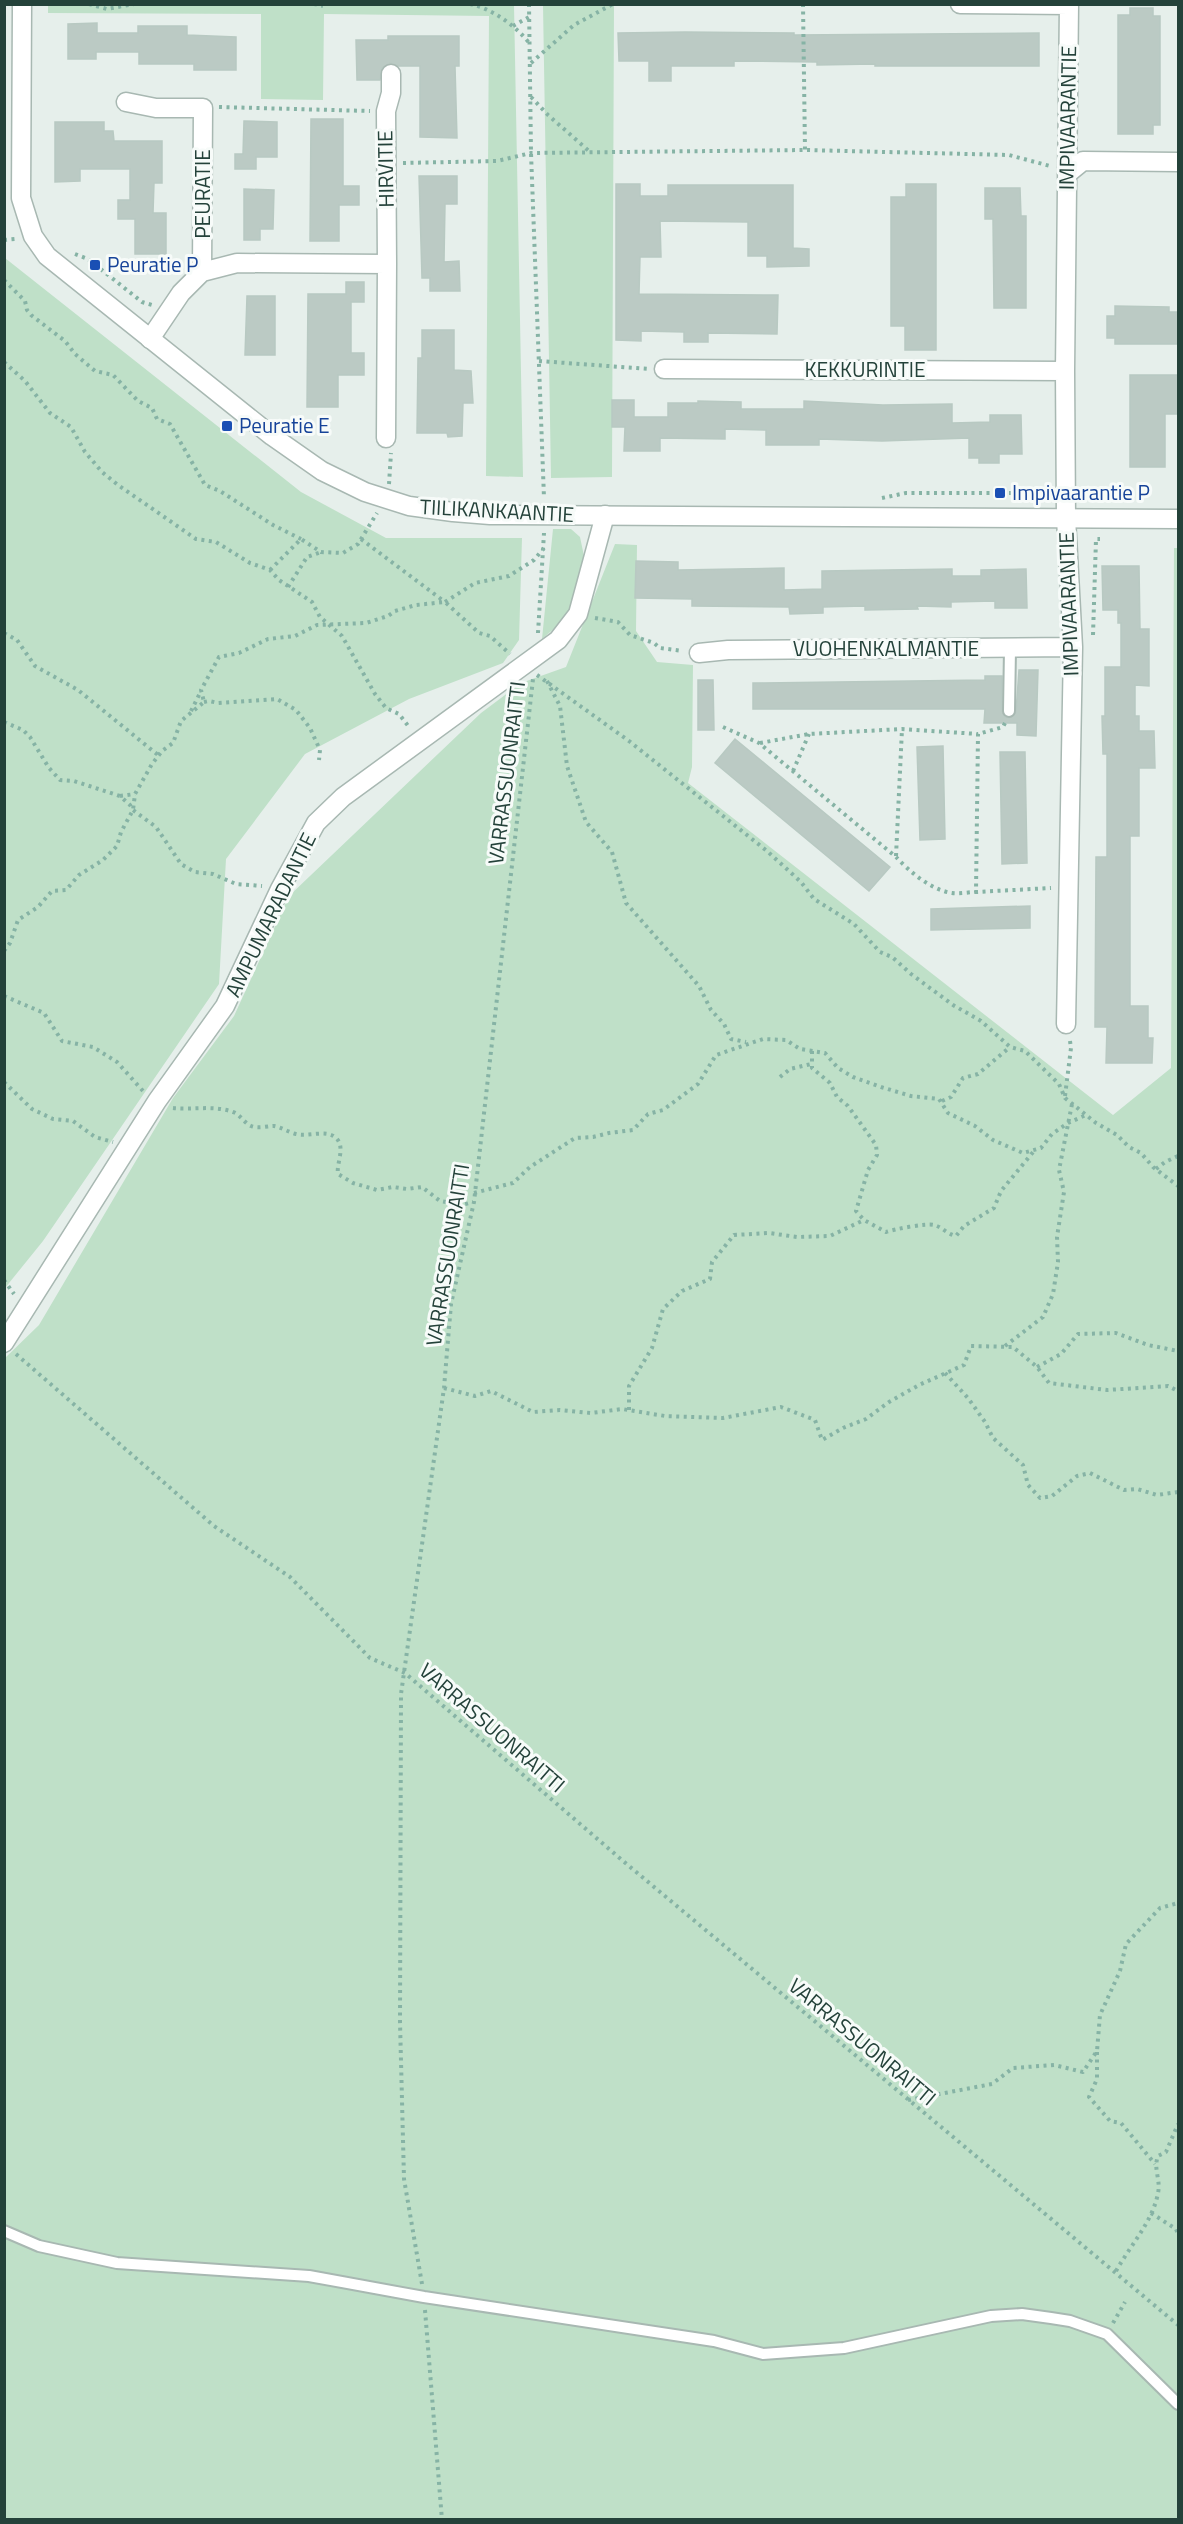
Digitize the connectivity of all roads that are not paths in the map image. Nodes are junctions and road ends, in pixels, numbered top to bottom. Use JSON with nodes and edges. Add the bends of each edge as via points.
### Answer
{"nodes":[{"id":1,"x":22,"y":4,"type":"edge"},
{"id":2,"x":960,"y":4,"type":"edge"},
{"id":3,"x":1069,"y":5,"type":"edge"},
{"id":4,"x":391,"y":74,"type":"dead end"},
{"id":5,"x":126,"y":102,"type":"dead end"},
{"id":6,"x":1179,"y":162,"type":"edge"},
{"id":7,"x":1067,"y":174,"type":"junction"},
{"id":8,"x":387,"y":264,"type":"junction"},
{"id":9,"x":202,"y":272,"type":"junction"},
{"id":10,"x":150,"y":339,"type":"junction"},
{"id":11,"x":664,"y":369,"type":"road end"},
{"id":12,"x":1065,"y":371,"type":"junction"},
{"id":13,"x":386,"y":438,"type":"road end"},
{"id":14,"x":605,"y":516,"type":"junction"},
{"id":15,"x":1066,"y":518,"type":"junction"},
{"id":16,"x":1179,"y":519,"type":"edge"},
{"id":17,"x":1073,"y":647,"type":"junction"},
{"id":18,"x":1010,"y":649,"type":"junction"},
{"id":19,"x":699,"y":653,"type":"road end"},
{"id":20,"x":1009,"y":711,"type":"road end"},
{"id":21,"x":1066,"y":1024,"type":"road end"},
{"id":22,"x":9,"y":1347,"type":"edge"},
{"id":23,"x":4,"y":2231,"type":"edge"},
{"id":24,"x":1179,"y":2404,"type":"edge"}],
"edges":[{"from":1,"to":10,"type":"street","name":"TIILIKANKAANTIE","via":[[21,198],[33,236],[47,256]]},
{"from":2,"to":3,"type":"street"},
{"from":3,"to":7,"type":"street","name":"IMPIVAARANTIE"},
{"from":4,"to":8,"type":"street","name":"HIRVITIE","via":[[386,111]]},
{"from":5,"to":9,"type":"street","name":"PEURATIE","via":[[156,108],[203,108]]},
{"from":6,"to":7,"type":"street","via":[[1083,161]]},
{"from":7,"to":12,"type":"street","name":"IMPIVAARANTIE"},
{"from":8,"to":9,"type":"street","via":[[237,264]]},
{"from":8,"to":13,"type":"street","name":"HIRVITIE"},
{"from":9,"to":10,"type":"street","via":[[181,293]]},
{"from":10,"to":14,"type":"street","name":"TIILIKANKAANTIE","via":[[299,456],[347,484],[384,489],[427,509],[453,512],[544,508]]},
{"from":11,"to":12,"type":"street","name":"KEKKURINTIE"},
{"from":12,"to":15,"type":"street","name":"IMPIVAARANTIE"},
{"from":14,"to":15,"type":"street","name":"TIILIKANKAANTIE"},
{"from":14,"to":22,"type":"street","name":"AMPUMARADANTIE","via":[[578,614],[558,640],[532,666],[343,797],[316,823],[225,1006],[128,1146]]},
{"from":15,"to":16,"type":"street","name":"TIILIKANKAANTIE"},
{"from":15,"to":17,"type":"street","name":"IMPIVAARANTIE"},
{"from":17,"to":18,"type":"street","name":"VUOHENKALMANTIE"},
{"from":17,"to":21,"type":"street","name":"IMPIVAARANTIE"},
{"from":18,"to":19,"type":"street","name":"VUOHENKALMANTIE"},
{"from":18,"to":20,"type":"lane"},
{"from":23,"to":24,"type":"lane","via":[[39,2246],[117,2263],[309,2276],[714,2341],[762,2354],[844,2348],[991,2316],[1022,2314],[1051,2318],[1107,2334]]}]}
